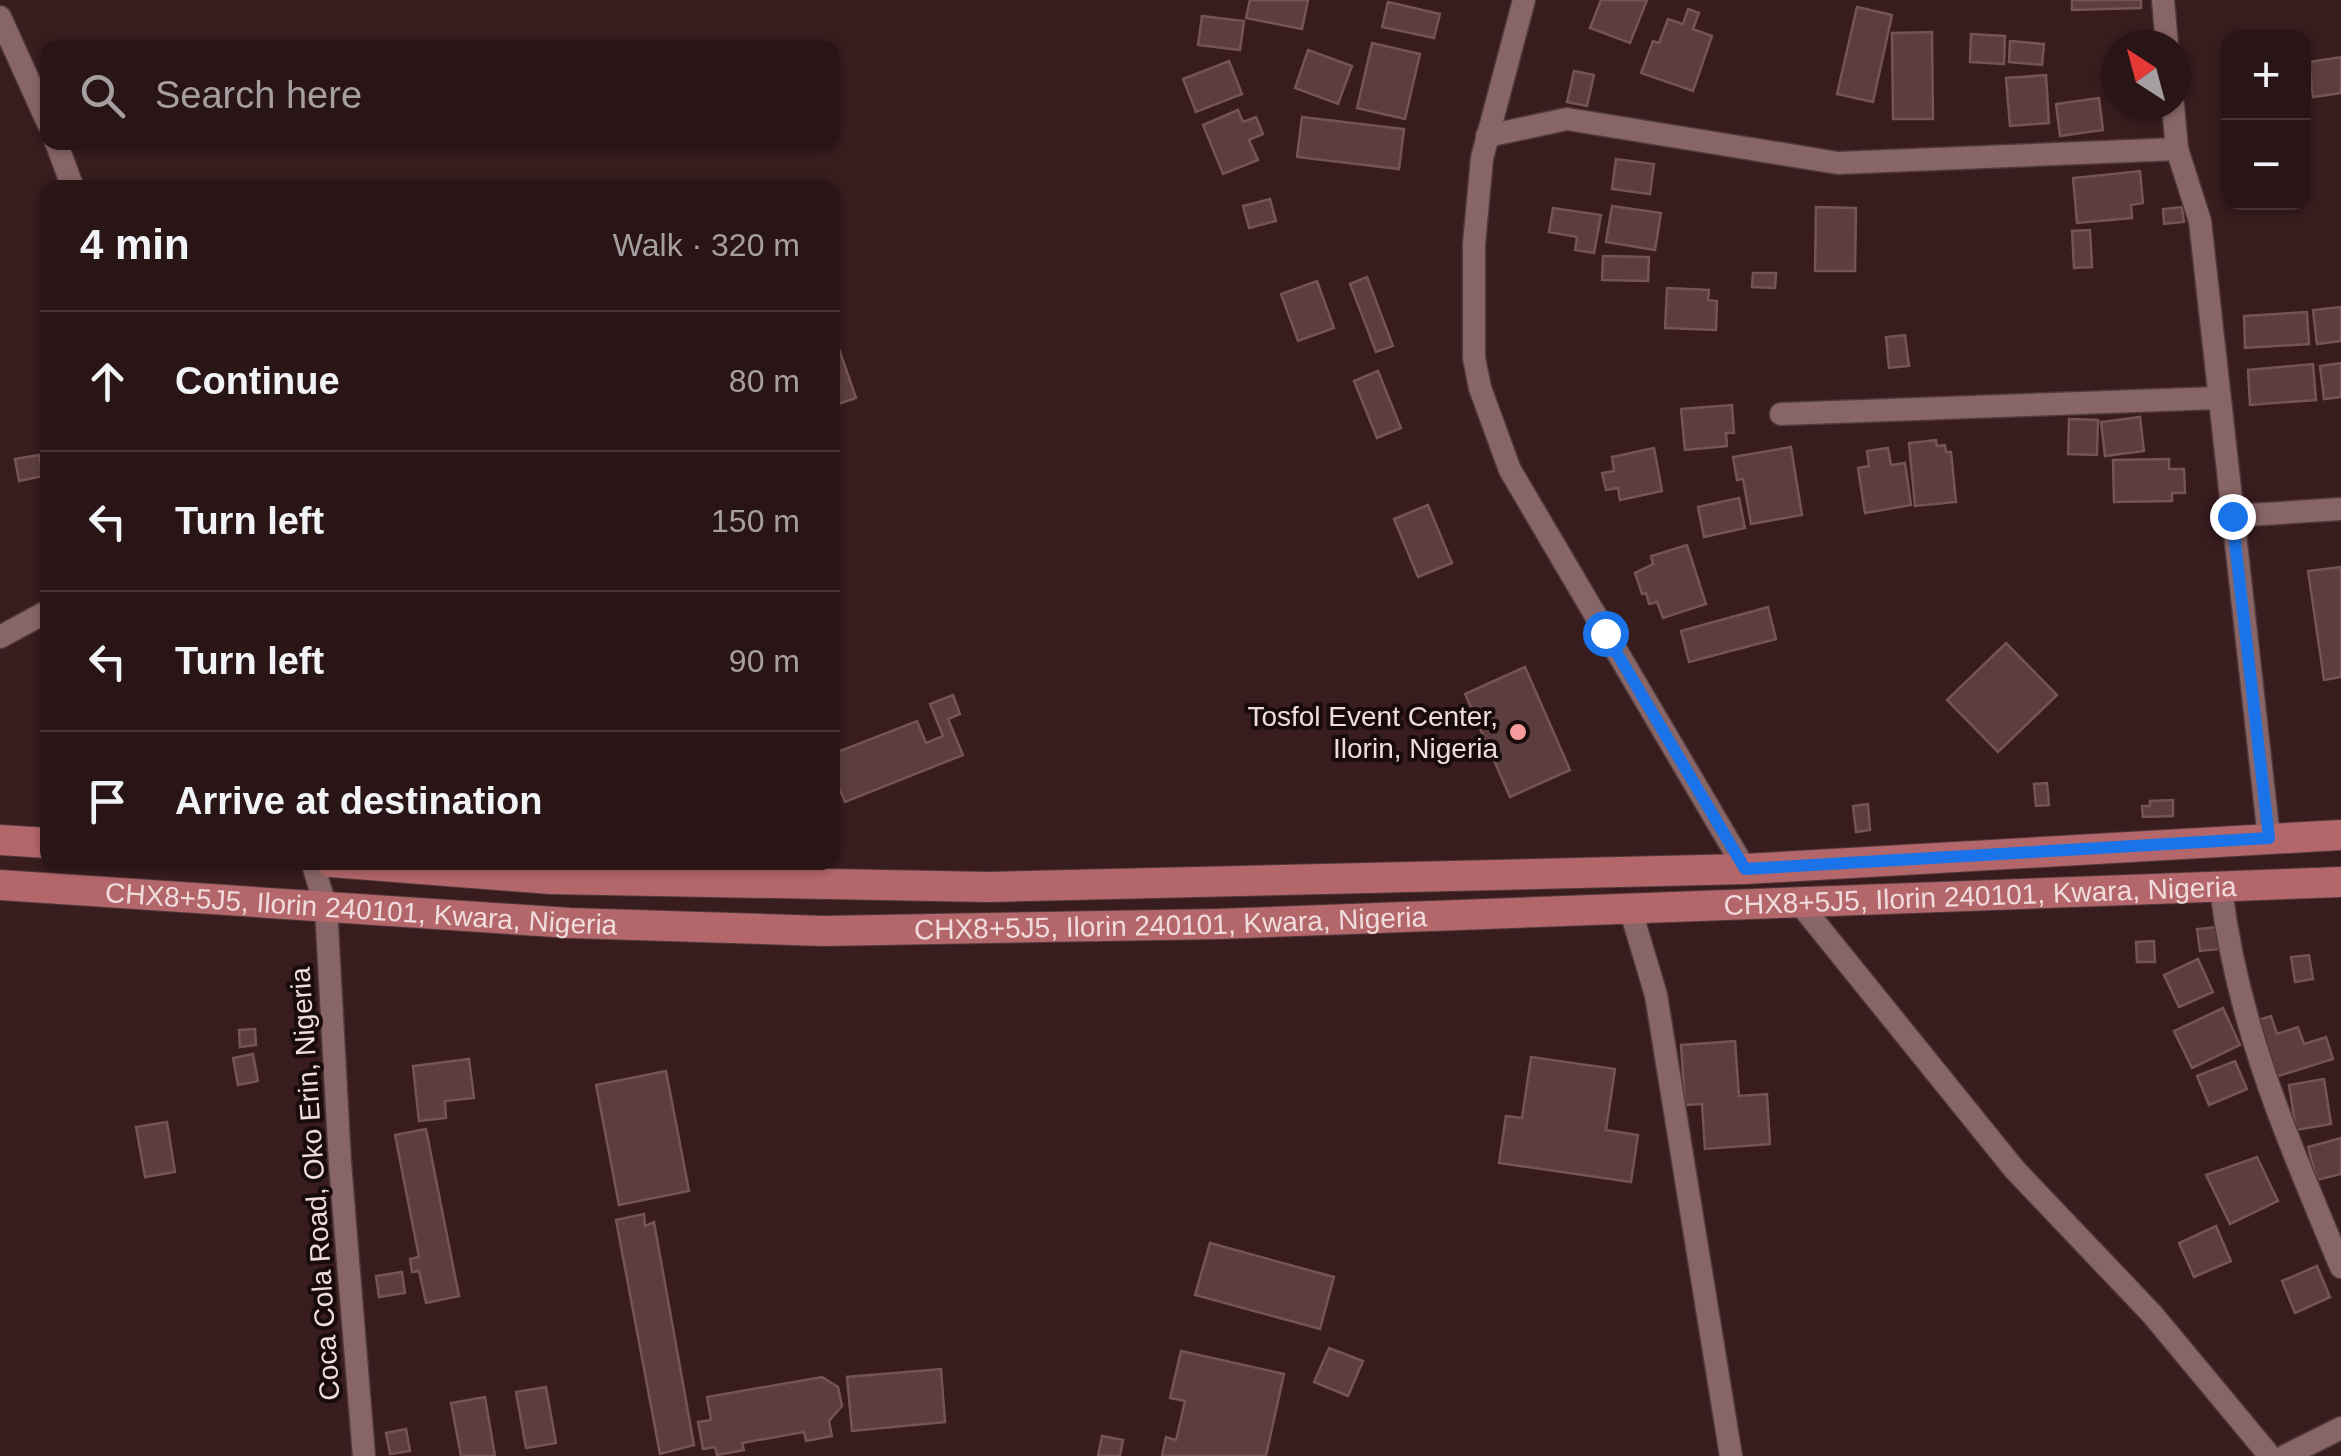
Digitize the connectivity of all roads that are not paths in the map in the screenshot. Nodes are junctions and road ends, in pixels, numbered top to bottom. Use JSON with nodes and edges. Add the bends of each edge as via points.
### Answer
{"nodes":[{"id":1,"x":2163,"y":0,"type":"edge"},
{"id":2,"x":1518,"y":1,"type":"edge"},
{"id":3,"x":0,"y":16,"type":"edge"},
{"id":4,"x":2166,"y":30,"type":"edge"},
{"id":5,"x":40,"y":105,"type":"edge"},
{"id":6,"x":2174,"y":120,"type":"edge"},
{"id":7,"x":1487,"y":136,"type":"junction"},
{"id":8,"x":2177,"y":148,"type":"junction"},
{"id":9,"x":59,"y":150,"type":"edge"},
{"id":10,"x":70,"y":180,"type":"edge"},
{"id":11,"x":2218,"y":398,"type":"junction"},
{"id":12,"x":1781,"y":414,"type":"dead end"},
{"id":13,"x":2341,"y":510,"type":"edge"},
{"id":14,"x":2232,"y":516,"type":"junction"},
{"id":15,"x":40,"y":616,"type":"edge"},
{"id":16,"x":0,"y":637,"type":"edge"},
{"id":17,"x":2341,"y":836,"type":"edge"},
{"id":18,"x":2269,"y":838,"type":"junction"},
{"id":19,"x":0,"y":840,"type":"edge"},
{"id":20,"x":40,"y":842,"type":"edge"},
{"id":21,"x":1745,"y":869,"type":"junction"},
{"id":22,"x":314,"y":870,"type":"edge"},
{"id":23,"x":435,"y":870,"type":"edge"},
{"id":24,"x":2341,"y":882,"type":"edge"},
{"id":25,"x":0,"y":886,"type":"edge"},
{"id":26,"x":2222,"y":889,"type":"junction"},
{"id":27,"x":1801,"y":906,"type":"junction"},
{"id":28,"x":326,"y":908,"type":"junction"},
{"id":29,"x":1630,"y":908,"type":"junction"},
{"id":30,"x":2341,"y":1266,"type":"edge"},
{"id":31,"x":2341,"y":1428,"type":"edge"},
{"id":32,"x":364,"y":1456,"type":"edge"},
{"id":33,"x":1731,"y":1456,"type":"edge"},
{"id":34,"x":2270,"y":1456,"type":"edge"},
{"id":35,"x":2286,"y":1456,"type":"edge"}],
"edges":[{"from":1,"to":4,"type":"street"},
{"from":2,"to":7,"type":"street"},
{"from":3,"to":5,"type":"street"},
{"from":6,"to":8,"type":"street"},
{"from":7,"to":8,"type":"street","via":[[1567,119],[1838,163]]},
{"from":7,"to":21,"type":"street","via":[[1474,244],[1480,388],[1510,470]]},
{"from":8,"to":11,"type":"street","via":[[2200,222]]},
{"from":9,"to":10,"type":"street"},
{"from":11,"to":12,"type":"street"},
{"from":11,"to":14,"type":"street"},
{"from":13,"to":14,"type":"street"},
{"from":14,"to":18,"type":"street"},
{"from":15,"to":16,"type":"street"},
{"from":17,"to":18,"type":"main road","name":"CHX8+5J5, Ilorin 240101, Kwara, Nigeria"},
{"from":18,"to":21,"type":"main road","name":"CHX8+5J5, Ilorin 240101, Kwara, Nigeria"},
{"from":19,"to":20,"type":"main road"},
{"from":21,"to":23,"type":"main road","name":"CHX8+5J5, Ilorin 240101, Kwara, Nigeria","via":[[816,887]]},
{"from":22,"to":28,"type":"street","name":"Coca Cola Road, Oko Erin, Nigeria"},
{"from":24,"to":26,"type":"main road","name":"CHX8+5J5, Ilorin 240101, Kwara, Nigeria"},
{"from":25,"to":28,"type":"main road","name":"CHX8+5J5, Ilorin 240101, Kwara, Nigeria"},
{"from":26,"to":27,"type":"main road","name":"CHX8+5J5, Ilorin 240101, Kwara, Nigeria"},
{"from":26,"to":30,"type":"street","via":[[2228,948],[2260,1071]]},
{"from":27,"to":29,"type":"main road","name":"CHX8+5J5, Ilorin 240101, Kwara, Nigeria"},
{"from":27,"to":34,"type":"street","via":[[2015,1170],[2152,1314]]},
{"from":28,"to":29,"type":"main road","name":"CHX8+5J5, Ilorin 240101, Kwara, Nigeria","via":[[824,931]]},
{"from":28,"to":32,"type":"street","name":"Coca Cola Road, Oko Erin, Nigeria"},
{"from":29,"to":33,"type":"street","via":[[1656,995]]},
{"from":31,"to":35,"type":"street"}]}
